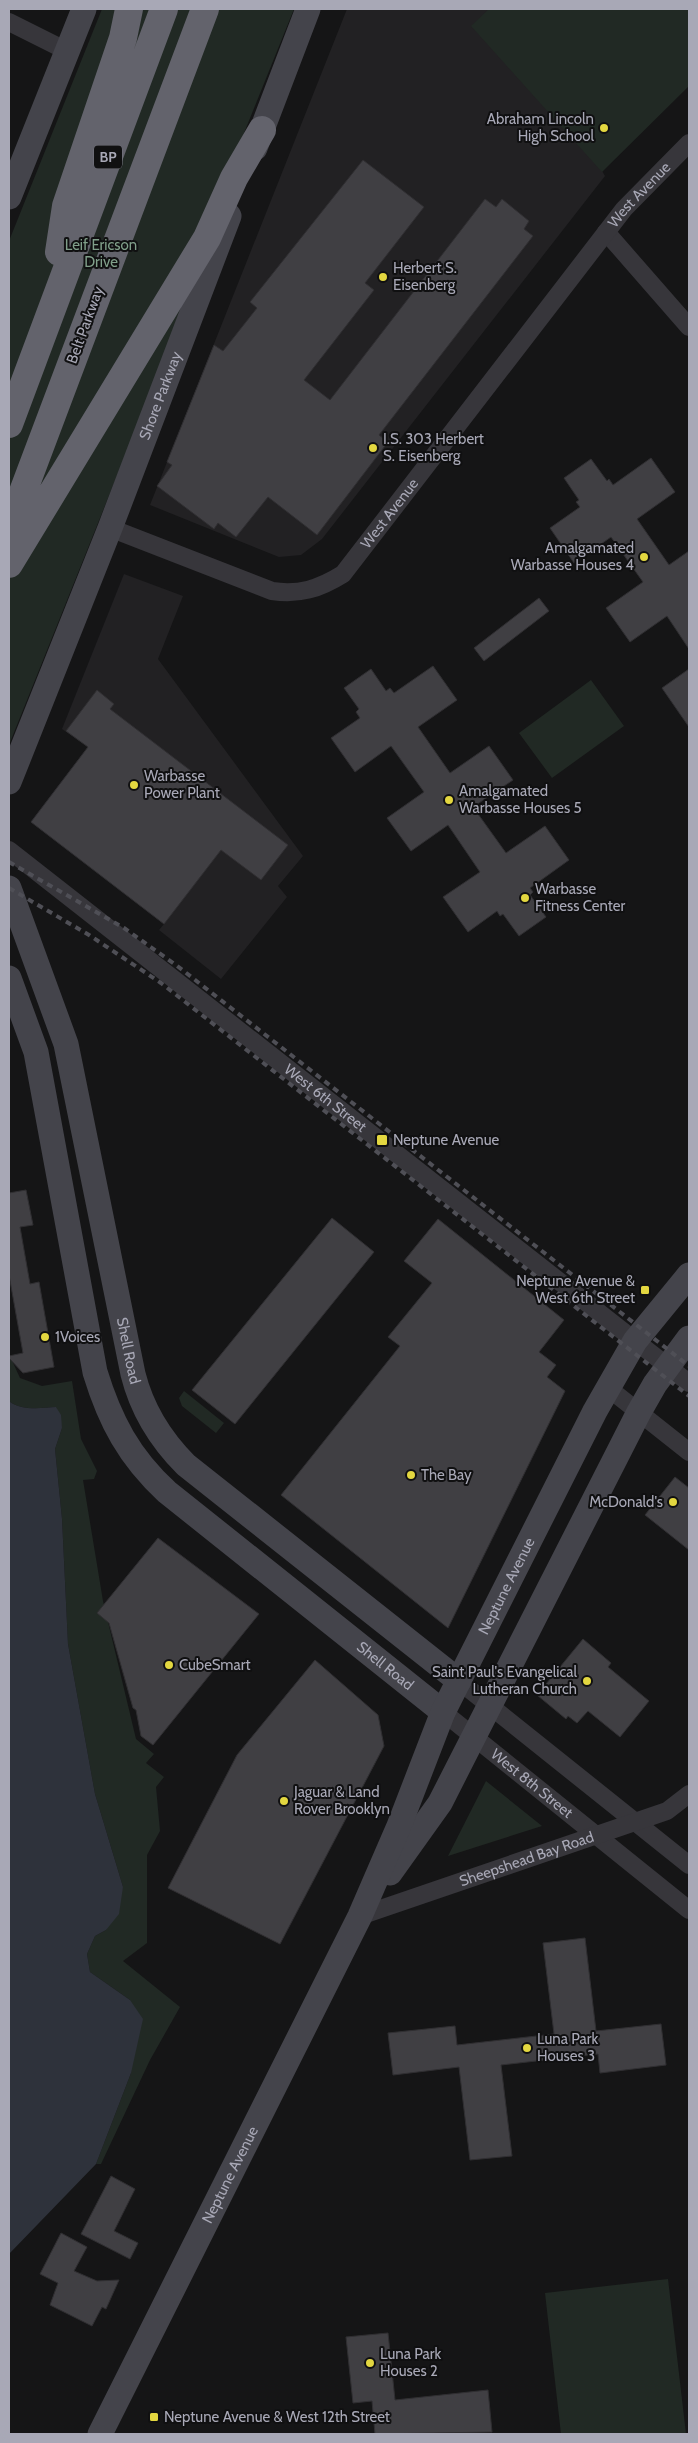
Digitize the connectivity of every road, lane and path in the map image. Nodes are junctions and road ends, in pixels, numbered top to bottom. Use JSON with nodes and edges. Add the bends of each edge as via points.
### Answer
{"nodes":[{"id":1,"x":84,"y":9,"type":"edge"},
{"id":2,"x":129,"y":9,"type":"edge"},
{"id":3,"x":164,"y":9,"type":"edge"},
{"id":4,"x":205,"y":9,"type":"edge"},
{"id":5,"x":308,"y":9,"type":"edge"},
{"id":6,"x":9,"y":22,"type":"edge"},
{"id":7,"x":67,"y":51,"type":"junction"},
{"id":8,"x":262,"y":130,"type":"junction"},
{"id":9,"x":689,"y":143,"type":"edge"},
{"id":10,"x":9,"y":197,"type":"edge"},
{"id":11,"x":606,"y":232,"type":"junction"},
{"id":12,"x":52,"y":305,"type":"junction"},
{"id":13,"x":689,"y":327,"type":"edge"},
{"id":14,"x":9,"y":424,"type":"edge"},
{"id":15,"x":110,"y":528,"type":"junction"},
{"id":16,"x":9,"y":529,"type":"edge"},
{"id":17,"x":9,"y":564,"type":"edge"},
{"id":18,"x":9,"y":782,"type":"edge"},
{"id":19,"x":9,"y":850,"type":"edge"},
{"id":20,"x":9,"y":888,"type":"edge"},
{"id":21,"x":9,"y":978,"type":"edge"},
{"id":22,"x":689,"y":1274,"type":"edge"},
{"id":23,"x":689,"y":1338,"type":"edge"},
{"id":24,"x":635,"y":1341,"type":"junction"},
{"id":25,"x":668,"y":1367,"type":"junction"},
{"id":26,"x":689,"y":1383,"type":"edge"},
{"id":27,"x":607,"y":1387,"type":"junction"},
{"id":28,"x":639,"y":1412,"type":"junction"},
{"id":29,"x":689,"y":1452,"type":"edge"},
{"id":30,"x":459,"y":1681,"type":"junction"},
{"id":31,"x":489,"y":1704,"type":"junction"},
{"id":32,"x":443,"y":1712,"type":"junction"},
{"id":33,"x":473,"y":1736,"type":"junction"},
{"id":34,"x":689,"y":1794,"type":"edge"},
{"id":35,"x":635,"y":1822,"type":"junction"},
{"id":36,"x":596,"y":1835,"type":"junction"},
{"id":37,"x":689,"y":1865,"type":"edge"},
{"id":38,"x":689,"y":1910,"type":"edge"},
{"id":39,"x":360,"y":1916,"type":"junction"},
{"id":40,"x":100,"y":2434,"type":"edge"}],
"edges":[{"from":1,"to":7,"type":"main road"},
{"from":2,"to":12,"type":"highway","via":[[123,38],[66,206]]},
{"from":3,"to":12,"type":"highway","number":"BP"},
{"from":4,"to":16,"type":"highway","name":"Belt Parkway","number":"BP"},
{"from":5,"to":8,"type":"main road","name":"Shore Parkway"},
{"from":6,"to":7,"type":"street"},
{"from":7,"to":10,"type":"main road"},
{"from":8,"to":15,"type":"main road","name":"Shore Parkway"},
{"from":8,"to":17,"type":"highway","via":[[234,178],[207,238]]},
{"from":9,"to":11,"type":"street","name":"West Avenue","via":[[624,208]]},
{"from":11,"to":13,"type":"street"},
{"from":11,"to":15,"type":"street","name":"West Avenue","via":[[353,562],[343,574],[324,586],[306,592],[272,591]]},
{"from":12,"to":14,"type":"highway","number":"BP"},
{"from":15,"to":18,"type":"main road","name":"Shore Parkway"},
{"from":19,"to":24,"type":"street","name":"West 6th Street"},
{"from":20,"to":30,"type":"main road","name":"Shell Road","via":[[66,1044],[132,1374],[151,1420],[186,1465]]},
{"from":21,"to":32,"type":"main road","name":"Shell Road","via":[[36,1052],[95,1372],[106,1408],[120,1435],[150,1477],[167,1492]]},
{"from":22,"to":24,"type":"main road","name":"Neptune Avenue"},
{"from":23,"to":25,"type":"main road","name":"Neptune Avenue"},
{"from":24,"to":25,"type":"street","name":"West 6th Street"},
{"from":24,"to":27,"type":"main road","name":"Neptune Avenue"},
{"from":25,"to":26,"type":"street","name":"West 6th Street"},
{"from":25,"to":28,"type":"main road","name":"Neptune Avenue"},
{"from":27,"to":28,"type":"street"},
{"from":27,"to":30,"type":"main road","name":"Neptune Avenue"},
{"from":28,"to":29,"type":"street"},
{"from":28,"to":31,"type":"main road","name":"Neptune Avenue"},
{"from":30,"to":31,"type":"street"},
{"from":30,"to":32,"type":"main road","name":"Neptune Avenue"},
{"from":31,"to":33,"type":"main road","name":"Neptune Avenue"},
{"from":31,"to":35,"type":"street"},
{"from":32,"to":33,"type":"street","name":"West 8th Street"},
{"from":32,"to":39,"type":"main road","name":"Neptune Avenue"},
{"from":33,"to":36,"type":"street","name":"West 8th Street"},
{"from":33,"to":39,"type":"main road","name":"Neptune Avenue","via":[[440,1803]]},
{"from":34,"to":35,"type":"street","name":"Sheepshead Bay Road","via":[[667,1811]]},
{"from":35,"to":36,"type":"street","name":"Sheepshead Bay Road"},
{"from":35,"to":37,"type":"street"},
{"from":36,"to":38,"type":"street","name":"West 8th Street"},
{"from":36,"to":39,"type":"street","name":"Sheepshead Bay Road"},
{"from":39,"to":40,"type":"main road","name":"Neptune Avenue"}]}
